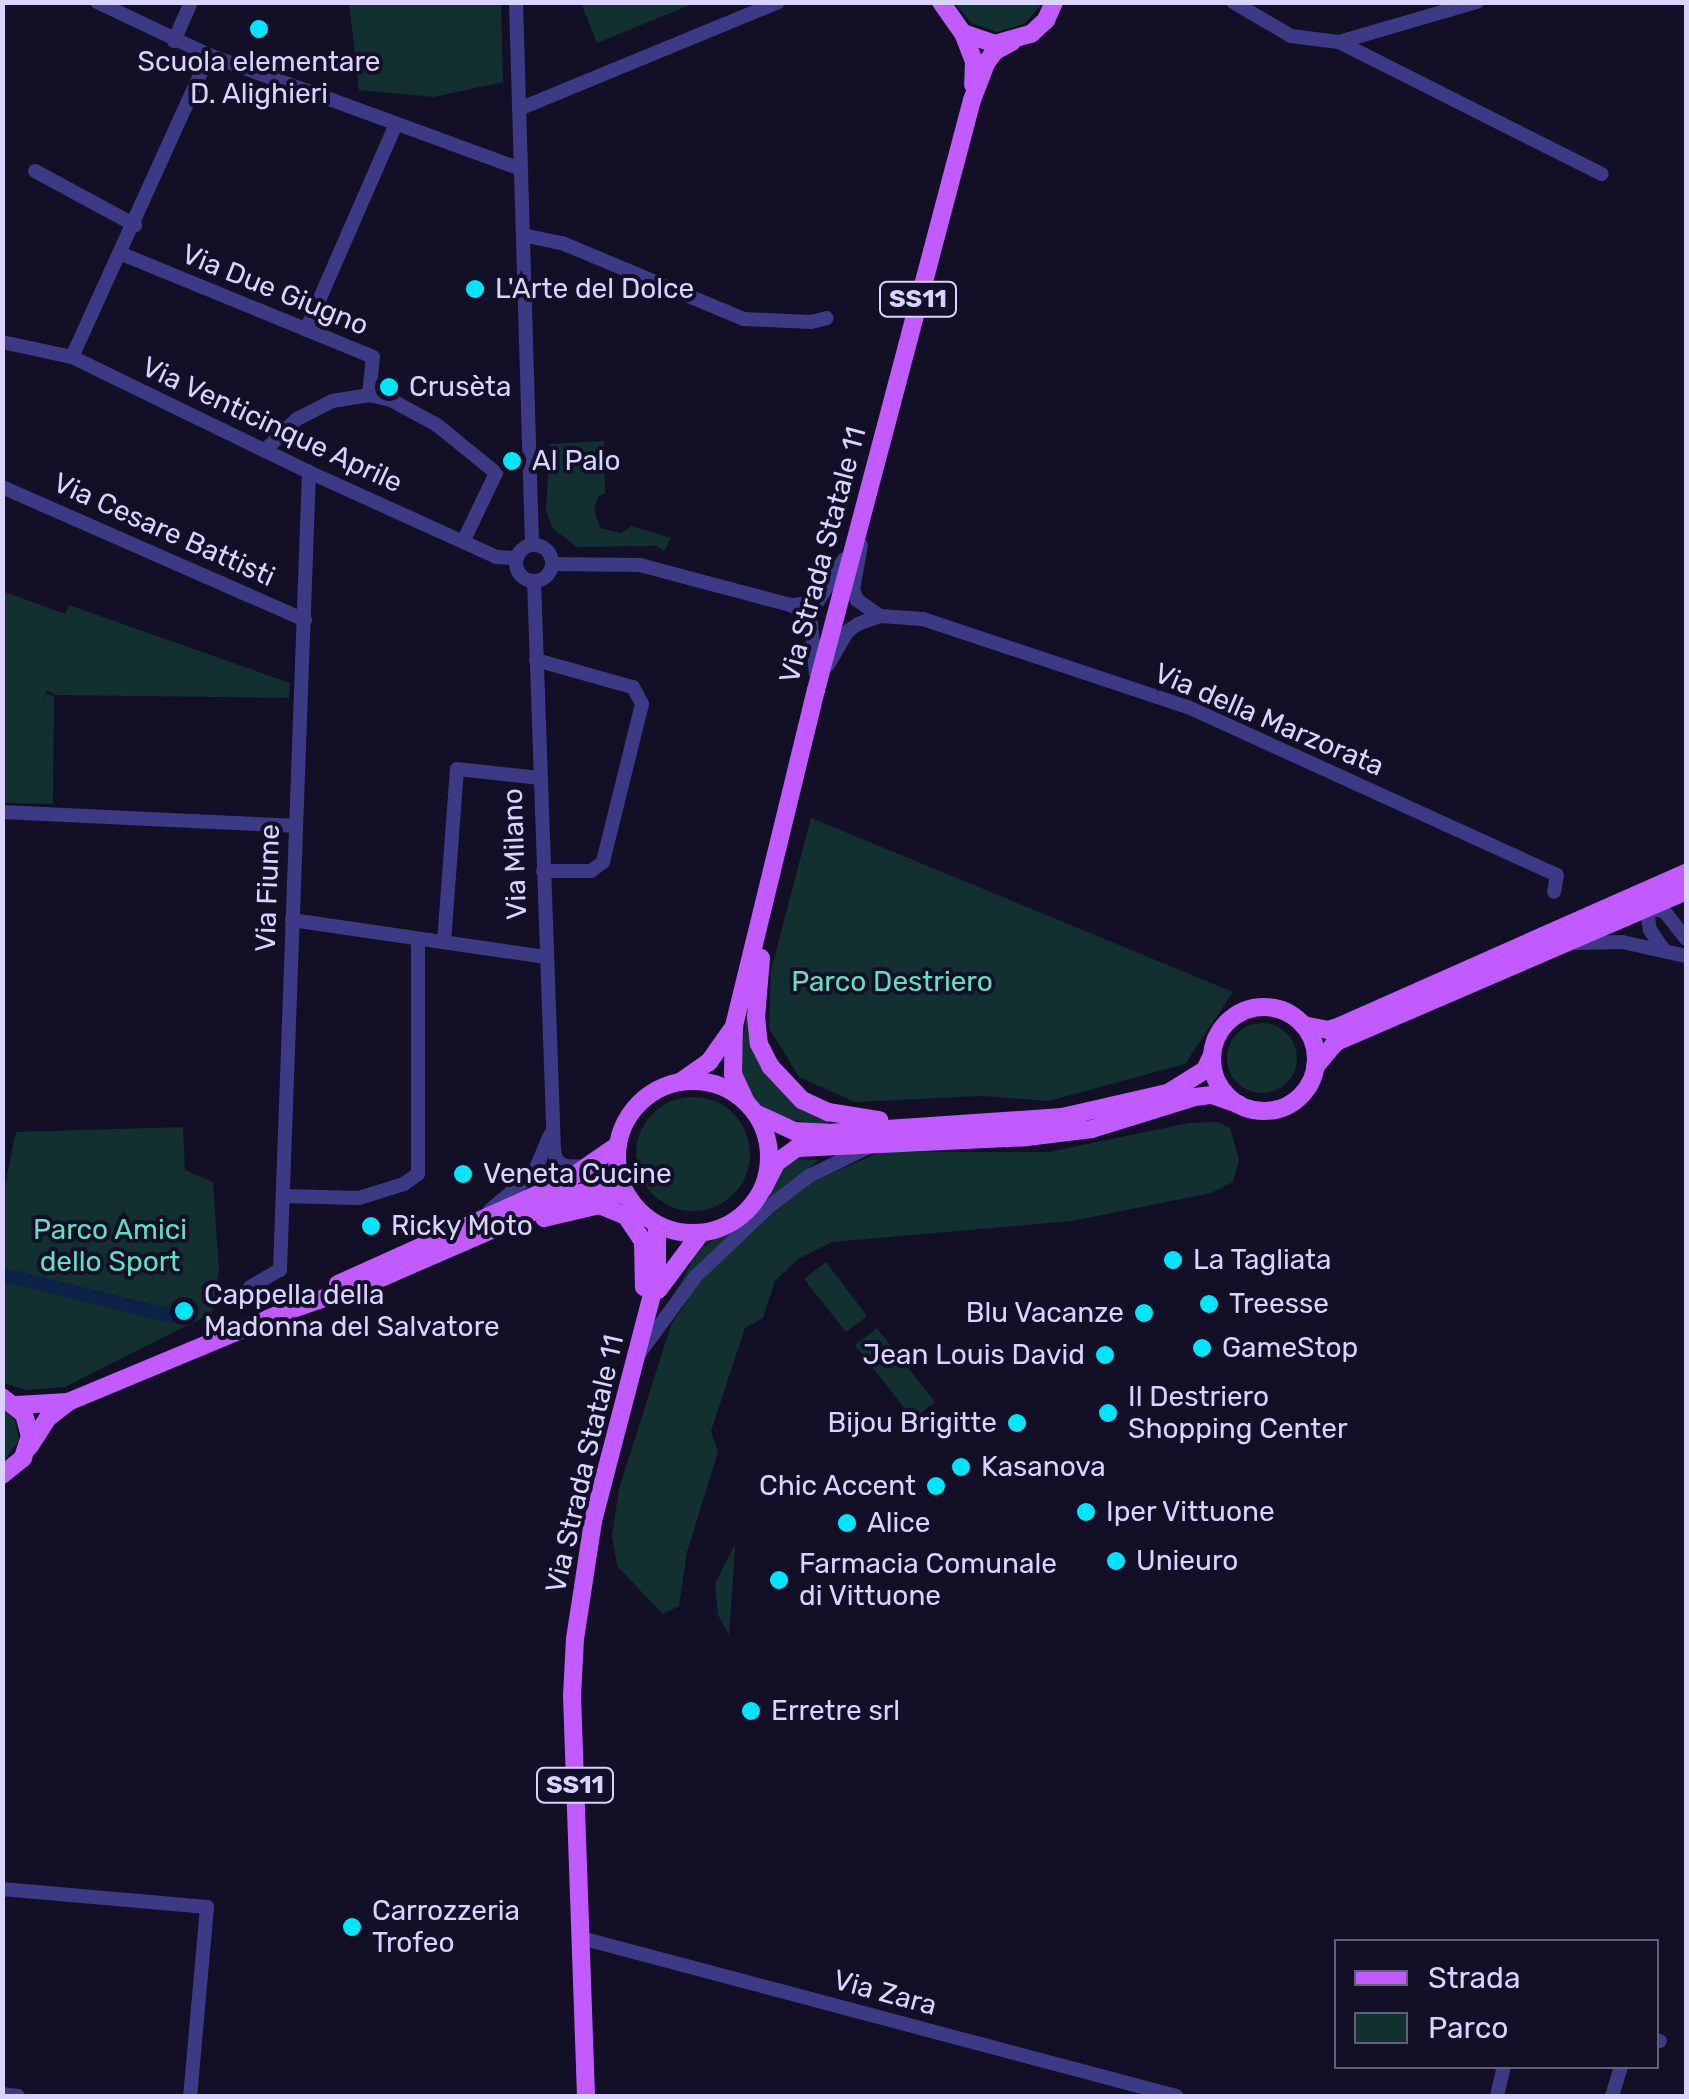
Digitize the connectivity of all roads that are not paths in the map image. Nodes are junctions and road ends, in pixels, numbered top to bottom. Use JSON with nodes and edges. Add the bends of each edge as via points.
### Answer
{"nodes":[{"id":1,"x":97,"y":2,"type":"edge"},
{"id":2,"x":192,"y":2,"type":"edge"},
{"id":3,"x":516,"y":2,"type":"edge"},
{"id":4,"x":778,"y":2,"type":"edge"},
{"id":5,"x":941,"y":2,"type":"edge"},
{"id":6,"x":1054,"y":2,"type":"edge"},
{"id":7,"x":1232,"y":2,"type":"edge"},
{"id":8,"x":1477,"y":2,"type":"edge"},
{"id":9,"x":963,"y":33,"type":"junction"},
{"id":10,"x":174,"y":41,"type":"junction"},
{"id":11,"x":1012,"y":42,"type":"junction"},
{"id":12,"x":1338,"y":42,"type":"junction"},
{"id":13,"x":209,"y":55,"type":"junction"},
{"id":14,"x":972,"y":100,"type":"junction"},
{"id":15,"x":519,"y":109,"type":"junction"},
{"id":16,"x":394,"y":126,"type":"junction"},
{"id":17,"x":521,"y":169,"type":"junction"},
{"id":18,"x":35,"y":171,"type":"dead end"},
{"id":19,"x":1602,"y":174,"type":"dead end"},
{"id":20,"x":135,"y":225,"type":"junction"},
{"id":21,"x":522,"y":235,"type":"junction"},
{"id":22,"x":122,"y":254,"type":"junction"},
{"id":23,"x":826,"y":318,"type":"dead end"},
{"id":24,"x":306,"y":330,"type":"junction"},
{"id":25,"x":2,"y":342,"type":"edge"},
{"id":26,"x":72,"y":357,"type":"junction"},
{"id":27,"x":368,"y":396,"type":"junction"},
{"id":28,"x":264,"y":451,"type":"junction"},
{"id":29,"x":309,"y":472,"type":"junction"},
{"id":30,"x":2,"y":487,"type":"edge"},
{"id":31,"x":868,"y":498,"type":"junction"},
{"id":32,"x":463,"y":542,"type":"junction"},
{"id":33,"x":532,"y":545,"type":"junction"},
{"id":34,"x":517,"y":558,"type":"junction"},
{"id":35,"x":552,"y":564,"type":"junction"},
{"id":36,"x":534,"y":582,"type":"junction"},
{"id":37,"x":790,"y":604,"type":"junction"},
{"id":38,"x":880,"y":616,"type":"junction"},
{"id":39,"x":305,"y":620,"type":"junction"},
{"id":40,"x":536,"y":660,"type":"junction"},
{"id":41,"x":816,"y":690,"type":"junction"},
{"id":42,"x":540,"y":778,"type":"junction"},
{"id":43,"x":2,"y":812,"type":"edge"},
{"id":44,"x":295,"y":826,"type":"junction"},
{"id":45,"x":543,"y":871,"type":"junction"},
{"id":46,"x":1686,"y":877,"type":"edge"},
{"id":47,"x":1686,"y":891,"type":"edge"},
{"id":48,"x":1554,"y":892,"type":"dead end"},
{"id":49,"x":763,"y":904,"type":"junction"},
{"id":50,"x":1651,"y":908,"type":"junction"},
{"id":51,"x":292,"y":920,"type":"junction"},
{"id":52,"x":1686,"y":938,"type":"edge"},
{"id":53,"x":418,"y":939,"type":"junction"},
{"id":54,"x":444,"y":942,"type":"junction"},
{"id":55,"x":1518,"y":946,"type":"junction"},
{"id":56,"x":1562,"y":946,"type":"junction"},
{"id":57,"x":1664,"y":950,"type":"junction"},
{"id":58,"x":1686,"y":956,"type":"edge"},
{"id":59,"x":546,"y":958,"type":"junction"},
{"id":60,"x":1304,"y":1025,"type":"junction"},
{"id":61,"x":734,"y":1026,"type":"junction"},
{"id":62,"x":1212,"y":1055,"type":"junction"},
{"id":63,"x":1316,"y":1067,"type":"junction"},
{"id":64,"x":679,"y":1082,"type":"junction"},
{"id":65,"x":1238,"y":1104,"type":"junction"},
{"id":66,"x":751,"y":1108,"type":"junction"},
{"id":67,"x":1034,"y":1119,"type":"junction"},
{"id":68,"x":552,"y":1125,"type":"junction"},
{"id":69,"x":875,"y":1144,"type":"junction"},
{"id":70,"x":618,"y":1145,"type":"junction"},
{"id":71,"x":590,"y":1167,"type":"junction"},
{"id":72,"x":763,"y":1190,"type":"junction"},
{"id":73,"x":283,"y":1196,"type":"junction"},
{"id":74,"x":627,"y":1196,"type":"junction"},
{"id":75,"x":657,"y":1225,"type":"junction"},
{"id":76,"x":482,"y":1226,"type":"junction"},
{"id":77,"x":700,"y":1234,"type":"junction"},
{"id":78,"x":250,"y":1287,"type":"dead end"},
{"id":79,"x":650,"y":1308,"type":"junction"},
{"id":80,"x":635,"y":1360,"type":"junction"},
{"id":81,"x":626,"y":1392,"type":"junction"},
{"id":82,"x":10,"y":1401,"type":"edge"},
{"id":83,"x":68,"y":1402,"type":"junction"},
{"id":84,"x":28,"y":1448,"type":"junction"},
{"id":85,"x":4,"y":1475,"type":"edge"},
{"id":86,"x":2,"y":1890,"type":"edge"},
{"id":87,"x":581,"y":1938,"type":"junction"},
{"id":88,"x":1503,"y":2069,"type":"edge"},
{"id":89,"x":1620,"y":2069,"type":"edge"},
{"id":90,"x":2,"y":2094,"type":"edge"},
{"id":91,"x":18,"y":2096,"type":"edge"},
{"id":92,"x":190,"y":2096,"type":"edge"},
{"id":93,"x":586,"y":2096,"type":"edge"},
{"id":94,"x":1176,"y":2096,"type":"edge"},
{"id":95,"x":1498,"y":2096,"type":"edge"},
{"id":96,"x":1612,"y":2096,"type":"edge"}],
"edges":[{"from":1,"to":10,"type":"street"},
{"from":2,"to":10,"type":"street"},
{"from":3,"to":15,"type":"street"},
{"from":4,"to":15,"type":"street"},
{"from":5,"to":9,"type":"main road","name":"Via Strada Statale 11"},
{"from":6,"to":11,"type":"main road","name":"Via Strada Statale 11","via":[[1046,20]]},
{"from":7,"to":12,"type":"street","via":[[1291,36]]},
{"from":8,"to":12,"type":"street"},
{"from":9,"to":11,"type":"main road"},
{"from":9,"to":14,"type":"main road","name":"Via Strada Statale 11","via":[[974,61]]},
{"from":10,"to":13,"type":"street"},
{"from":11,"to":14,"type":"main road","name":"Via Strada Statale 11","via":[[986,63]]},
{"from":12,"to":19,"type":"street"},
{"from":13,"to":16,"type":"street"},
{"from":13,"to":20,"type":"street"},
{"from":14,"to":31,"type":"main road","name":"Via Strada Statale 11","number":"SS11"},
{"from":15,"to":17,"type":"street"},
{"from":16,"to":17,"type":"street"},
{"from":16,"to":24,"type":"street"},
{"from":17,"to":21,"type":"street"},
{"from":18,"to":20,"type":"street"},
{"from":20,"to":22,"type":"street"},
{"from":21,"to":23,"type":"street","via":[[562,243],[744,319]]},
{"from":21,"to":33,"type":"street"},
{"from":22,"to":24,"type":"street","name":"Via Due Giugno"},
{"from":22,"to":26,"type":"street"},
{"from":24,"to":27,"type":"street","name":"Via Due Giugno","via":[[373,357]]},
{"from":25,"to":26,"type":"street","name":"Via Venticinque Aprile"},
{"from":26,"to":28,"type":"street","name":"Via Venticinque Aprile"},
{"from":27,"to":28,"type":"street","via":[[313,410]]},
{"from":27,"to":32,"type":"street","via":[[437,424],[496,473]]},
{"from":28,"to":29,"type":"street","name":"Via Venticinque Aprile"},
{"from":29,"to":32,"type":"street","name":"Via Venticinque Aprile"},
{"from":29,"to":39,"type":"street","name":"Via Fiume"},
{"from":30,"to":39,"type":"street","name":"Via Cesare Battisti"},
{"from":31,"to":37,"type":"street","via":[[829,590],[808,606]]},
{"from":31,"to":38,"type":"street","via":[[854,588],[857,600]]},
{"from":31,"to":41,"type":"main road","name":"Via Strada Statale 11"},
{"from":32,"to":34,"type":"street","name":"Via Venticinque Aprile","via":[[496,557]]},
{"from":33,"to":34,"type":"street"},
{"from":33,"to":35,"type":"street","via":[[548,551]]},
{"from":34,"to":36,"type":"street","via":[[520,574]]},
{"from":35,"to":36,"type":"street"},
{"from":35,"to":37,"type":"street","via":[[640,565]]},
{"from":36,"to":40,"type":"street","name":"Via Milano"},
{"from":37,"to":41,"type":"street","via":[[812,623]]},
{"from":38,"to":41,"type":"street","via":[[848,631]]},
{"from":38,"to":48,"type":"street","name":"Via della Marzorata","via":[[923,620],[1188,707],[1556,875]]},
{"from":39,"to":44,"type":"street","name":"Via Fiume"},
{"from":40,"to":42,"type":"street","name":"Via Milano"},
{"from":40,"to":45,"type":"street","via":[[633,687],[642,704],[603,862],[591,871]]},
{"from":41,"to":49,"type":"main road","name":"Via Strada Statale 11"},
{"from":42,"to":45,"type":"street","name":"Via Milano"},
{"from":42,"to":54,"type":"street","via":[[457,769]]},
{"from":43,"to":44,"type":"street"},
{"from":44,"to":51,"type":"street","name":"Via Fiume"},
{"from":45,"to":59,"type":"street","name":"Via Milano"},
{"from":46,"to":50,"type":"street"},
{"from":46,"to":55,"type":"main road"},
{"from":47,"to":50,"type":"main road"},
{"from":49,"to":61,"type":"main road","name":"Via Strada Statale 11"},
{"from":49,"to":67,"type":"main road","via":[[759,1044],[802,1100],[868,1120],[987,1114]]},
{"from":50,"to":52,"type":"street","via":[[1665,912]]},
{"from":50,"to":55,"type":"street","via":[[1634,905],[1540,945]]},
{"from":50,"to":56,"type":"main road"},
{"from":50,"to":57,"type":"street","via":[[1650,930]]},
{"from":51,"to":53,"type":"street"},
{"from":51,"to":73,"type":"street","name":"Via Fiume"},
{"from":53,"to":54,"type":"street"},
{"from":53,"to":73,"type":"street","via":[[418,1174],[358,1198]]},
{"from":54,"to":59,"type":"street"},
{"from":55,"to":60,"type":"main road","via":[[1340,1026]]},
{"from":56,"to":57,"type":"street","via":[[1596,940]]},
{"from":56,"to":63,"type":"main road","via":[[1336,1042]]},
{"from":57,"to":58,"type":"street"},
{"from":59,"to":68,"type":"street","name":"Via Milano"},
{"from":60,"to":62,"type":"main road","via":[[1284,1010],[1248,1009],[1227,1022]]},
{"from":60,"to":63,"type":"main road"},
{"from":61,"to":64,"type":"main road","name":"Via Strada Statale 11","via":[[709,1062]]},
{"from":61,"to":66,"type":"main road","name":"Via Strada Statale 11","via":[[733,1074]]},
{"from":62,"to":65,"type":"main road","via":[[1220,1088]]},
{"from":62,"to":67,"type":"main road","via":[[1205,1070],[1168,1093]]},
{"from":63,"to":65,"type":"main road","via":[[1288,1106],[1262,1111]]},
{"from":64,"to":66,"type":"main road","via":[[728,1089]]},
{"from":64,"to":70,"type":"main road","via":[[639,1104]]},
{"from":65,"to":69,"type":"main road","via":[[1212,1095],[1092,1129]]},
{"from":66,"to":67,"type":"main road","via":[[794,1131],[828,1133]]},
{"from":66,"to":72,"type":"main road","via":[[769,1144]]},
{"from":68,"to":71,"type":"street","via":[[557,1161]]},
{"from":68,"to":76,"type":"street","via":[[534,1172]]},
{"from":69,"to":72,"type":"main road","via":[[797,1148],[776,1164]]},
{"from":69,"to":80,"type":"street","via":[[809,1176],[770,1206],[696,1276]]},
{"from":70,"to":71,"type":"main road"},
{"from":70,"to":74,"type":"main road"},
{"from":71,"to":76,"type":"main road"},
{"from":72,"to":77,"type":"main road","via":[[738,1220]]},
{"from":73,"to":78,"type":"street","name":"Via Fiume","via":[[280,1270]]},
{"from":74,"to":75,"type":"main road"},
{"from":74,"to":76,"type":"main road","via":[[586,1190]]},
{"from":75,"to":77,"type":"main road"},
{"from":75,"to":79,"type":"main road","name":"Via Strada Statale 11","via":[[660,1254]]},
{"from":76,"to":81,"type":"main road","via":[[599,1205],[626,1216],[647,1258]]},
{"from":76,"to":83,"type":"main road","via":[[378,1262],[284,1312]]},
{"from":77,"to":79,"type":"main road","name":"Via Strada Statale 11"},
{"from":79,"to":80,"type":"main road","name":"Via Strada Statale 11","number":"SS11"},
{"from":80,"to":81,"type":"main road","name":"Via Strada Statale 11","number":"SS11"},
{"from":81,"to":87,"type":"main road","name":"Via Strada Statale 11","number":"SS11","via":[[593,1522],[576,1632],[572,1696]]},
{"from":82,"to":83,"type":"main road"},
{"from":82,"to":84,"type":"main road","via":[[28,1424]]},
{"from":83,"to":84,"type":"main road"},
{"from":84,"to":85,"type":"main road"},
{"from":86,"to":92,"type":"street","via":[[208,1907]]},
{"from":87,"to":93,"type":"main road","number":"SS11"},
{"from":87,"to":94,"type":"street","name":"Via Zara"},
{"from":88,"to":95,"type":"street"},
{"from":89,"to":96,"type":"street"},
{"from":90,"to":91,"type":"street"}]}
